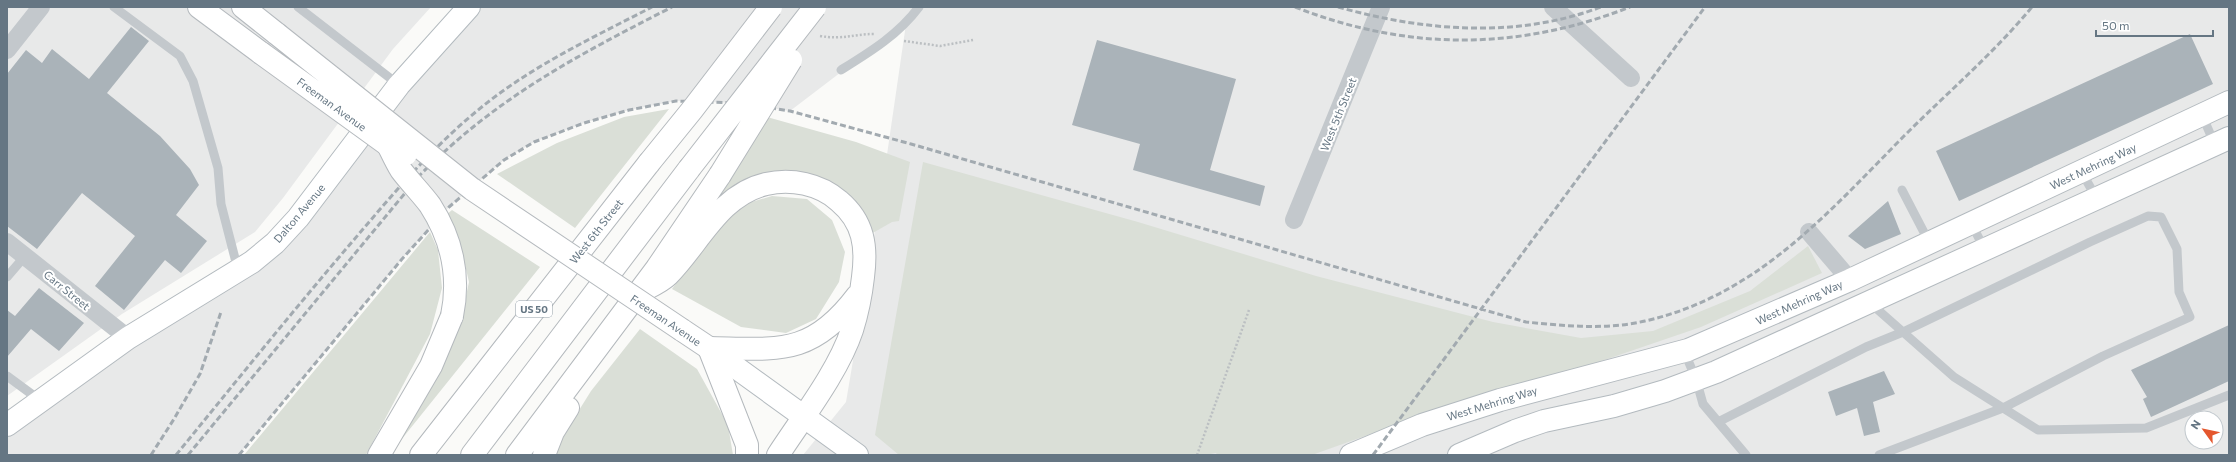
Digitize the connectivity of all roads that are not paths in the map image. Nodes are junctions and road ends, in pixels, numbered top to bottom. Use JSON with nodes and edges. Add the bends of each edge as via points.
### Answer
{"nodes":[{"id":1,"x":42,"y":7,"type":"edge"},
{"id":2,"x":114,"y":7,"type":"edge"},
{"id":3,"x":199,"y":7,"type":"edge"},
{"id":4,"x":243,"y":7,"type":"edge"},
{"id":5,"x":298,"y":7,"type":"edge"},
{"id":6,"x":469,"y":7,"type":"edge"},
{"id":7,"x":771,"y":7,"type":"edge"},
{"id":8,"x":817,"y":7,"type":"edge"},
{"id":9,"x":918,"y":7,"type":"edge"},
{"id":10,"x":1382,"y":7,"type":"edge"},
{"id":11,"x":1553,"y":7,"type":"edge"},
{"id":12,"x":7,"y":50,"type":"edge"},
{"id":13,"x":841,"y":70,"type":"dead end"},
{"id":14,"x":1631,"y":78,"type":"dead end"},
{"id":15,"x":399,"y":85,"type":"junction"},
{"id":16,"x":2229,"y":102,"type":"edge"},
{"id":17,"x":2202,"y":115,"type":"junction"},
{"id":18,"x":2222,"y":142,"type":"edge"},
{"id":19,"x":388,"y":145,"type":"junction"},
{"id":20,"x":2081,"y":171,"type":"junction"},
{"id":21,"x":472,"y":189,"type":"junction"},
{"id":22,"x":1902,"y":190,"type":"dead end"},
{"id":23,"x":2097,"y":199,"type":"junction"},
{"id":24,"x":1294,"y":220,"type":"dead end"},
{"id":25,"x":1971,"y":222,"type":"junction"},
{"id":26,"x":1809,"y":232,"type":"dead end"},
{"id":27,"x":7,"y":242,"type":"edge"},
{"id":28,"x":1929,"y":242,"type":"junction"},
{"id":29,"x":1985,"y":250,"type":"junction"},
{"id":30,"x":25,"y":256,"type":"junction"},
{"id":31,"x":238,"y":270,"type":"junction"},
{"id":32,"x":7,"y":277,"type":"edge"},
{"id":33,"x":1850,"y":280,"type":"junction"},
{"id":34,"x":861,"y":291,"type":"junction"},
{"id":35,"x":640,"y":292,"type":"junction"},
{"id":36,"x":1869,"y":302,"type":"junction"},
{"id":37,"x":1903,"y":332,"type":"junction"},
{"id":38,"x":128,"y":338,"type":"junction"},
{"id":39,"x":709,"y":348,"type":"junction"},
{"id":40,"x":1684,"y":351,"type":"junction"},
{"id":41,"x":7,"y":376,"type":"edge"},
{"id":42,"x":576,"y":377,"type":"junction"},
{"id":43,"x":1696,"y":379,"type":"junction"},
{"id":44,"x":2229,"y":394,"type":"edge"},
{"id":45,"x":41,"y":401,"type":"junction"},
{"id":46,"x":2003,"y":408,"type":"junction"},
{"id":47,"x":804,"y":415,"type":"junction"},
{"id":48,"x":1718,"y":422,"type":"junction"},
{"id":49,"x":7,"y":426,"type":"edge"},
{"id":50,"x":379,"y":455,"type":"edge"},
{"id":51,"x":421,"y":455,"type":"edge"},
{"id":52,"x":472,"y":455,"type":"edge"},
{"id":53,"x":517,"y":455,"type":"edge"},
{"id":54,"x":544,"y":455,"type":"edge"},
{"id":55,"x":747,"y":455,"type":"edge"},
{"id":56,"x":778,"y":455,"type":"edge"},
{"id":57,"x":857,"y":455,"type":"edge"},
{"id":58,"x":1351,"y":455,"type":"edge"},
{"id":59,"x":1459,"y":455,"type":"edge"},
{"id":60,"x":1746,"y":455,"type":"edge"},
{"id":61,"x":1879,"y":455,"type":"edge"}],
"edges":[{"from":1,"to":12,"type":"street"},
{"from":2,"to":31,"type":"lane","via":[[180,56],[193,81],[218,168],[221,204]]},
{"from":3,"to":19,"type":"main road","name":"Freeman Avenue","bridge":true},
{"from":4,"to":21,"type":"main road","name":"Freeman Avenue","bridge":true},
{"from":5,"to":15,"type":"lane"},
{"from":6,"to":15,"type":"main road","name":"Dalton Avenue"},
{"from":7,"to":51,"type":"main road","name":"West 6th Street","number":"US 50","bridge":true},
{"from":8,"to":35,"type":"main road","bridge":true,"via":[[807,36],[720,175]]},
{"from":8,"to":52,"type":"main road","bridge":true},
{"from":9,"to":13,"type":"lane","via":[[889,39]]},
{"from":10,"to":24,"type":"street","name":"West 5th Street"},
{"from":11,"to":14,"type":"street"},
{"from":15,"to":31,"type":"main road","name":"Dalton Avenue","via":[[298,218],[275,243]]},
{"from":16,"to":17,"type":"main road","name":"West Mehring Way"},
{"from":17,"to":18,"type":"lane"},
{"from":17,"to":20,"type":"main road","name":"West Mehring Way"},
{"from":18,"to":23,"type":"main road"},
{"from":19,"to":21,"type":"main road","name":"Freeman Avenue","bridge":true},
{"from":19,"to":50,"type":"main road","bridge":true,"via":[[401,170],[431,207],[448,241],[456,277],[456,296],[452,316],[431,366]]},
{"from":20,"to":23,"type":"lane"},
{"from":20,"to":25,"type":"main road","name":"West Mehring Way"},
{"from":21,"to":39,"type":"main road","name":"Freeman Avenue","bridge":true},
{"from":22,"to":28,"type":"lane"},
{"from":23,"to":29,"type":"main road"},
{"from":25,"to":28,"type":"main road","name":"West Mehring Way"},
{"from":25,"to":29,"type":"lane"},
{"from":26,"to":33,"type":"street"},
{"from":27,"to":30,"type":"street","name":"Carr Street"},
{"from":28,"to":33,"type":"main road","name":"West Mehring Way"},
{"from":29,"to":36,"type":"main road"},
{"from":30,"to":32,"type":"lane"},
{"from":30,"to":38,"type":"street","name":"Carr Street"},
{"from":31,"to":38,"type":"main road","name":"Dalton Avenue"},
{"from":33,"to":40,"type":"main road","name":"West Mehring Way"},
{"from":34,"to":35,"type":"main road","via":[[865,261],[863,235],[855,219],[830,193],[810,185],[789,182],[766,184],[746,192],[729,204],[667,276]]},
{"from":34,"to":39,"type":"main road","via":[[842,316],[823,332],[804,343],[779,349]]},
{"from":34,"to":47,"type":"main road","via":[[852,331]]},
{"from":35,"to":42,"type":"main road"},
{"from":36,"to":37,"type":"lane"},
{"from":36,"to":43,"type":"main road"},
{"from":37,"to":46,"type":"lane","via":[[1954,377]]},
{"from":37,"to":46,"type":"lane","via":[[2148,216],[2161,217],[2177,249],[2179,292],[2190,317],[2103,356]]},
{"from":37,"to":48,"type":"lane","via":[[1866,347]]},
{"from":38,"to":45,"type":"main road","name":"Dalton Avenue"},
{"from":39,"to":47,"type":"main road","name":"Freeman Avenue"},
{"from":39,"to":55,"type":"main road","via":[[747,445]]},
{"from":40,"to":43,"type":"lane"},
{"from":40,"to":58,"type":"main road","name":"West Mehring Way","via":[[1478,407],[1422,425]]},
{"from":41,"to":45,"type":"lane"},
{"from":42,"to":53,"type":"main road"},
{"from":42,"to":54,"type":"main road","via":[[576,395],[553,432]]},
{"from":43,"to":48,"type":"lane","via":[[1703,404]]},
{"from":43,"to":59,"type":"main road","via":[[1614,406],[1544,421]]},
{"from":44,"to":46,"type":"lane","via":[[2146,428],[2038,430]]},
{"from":45,"to":49,"type":"main road","name":"Dalton Avenue"},
{"from":46,"to":61,"type":"lane"},
{"from":47,"to":56,"type":"main road"},
{"from":47,"to":57,"type":"main road","name":"Freeman Avenue"},
{"from":48,"to":60,"type":"lane"}]}
